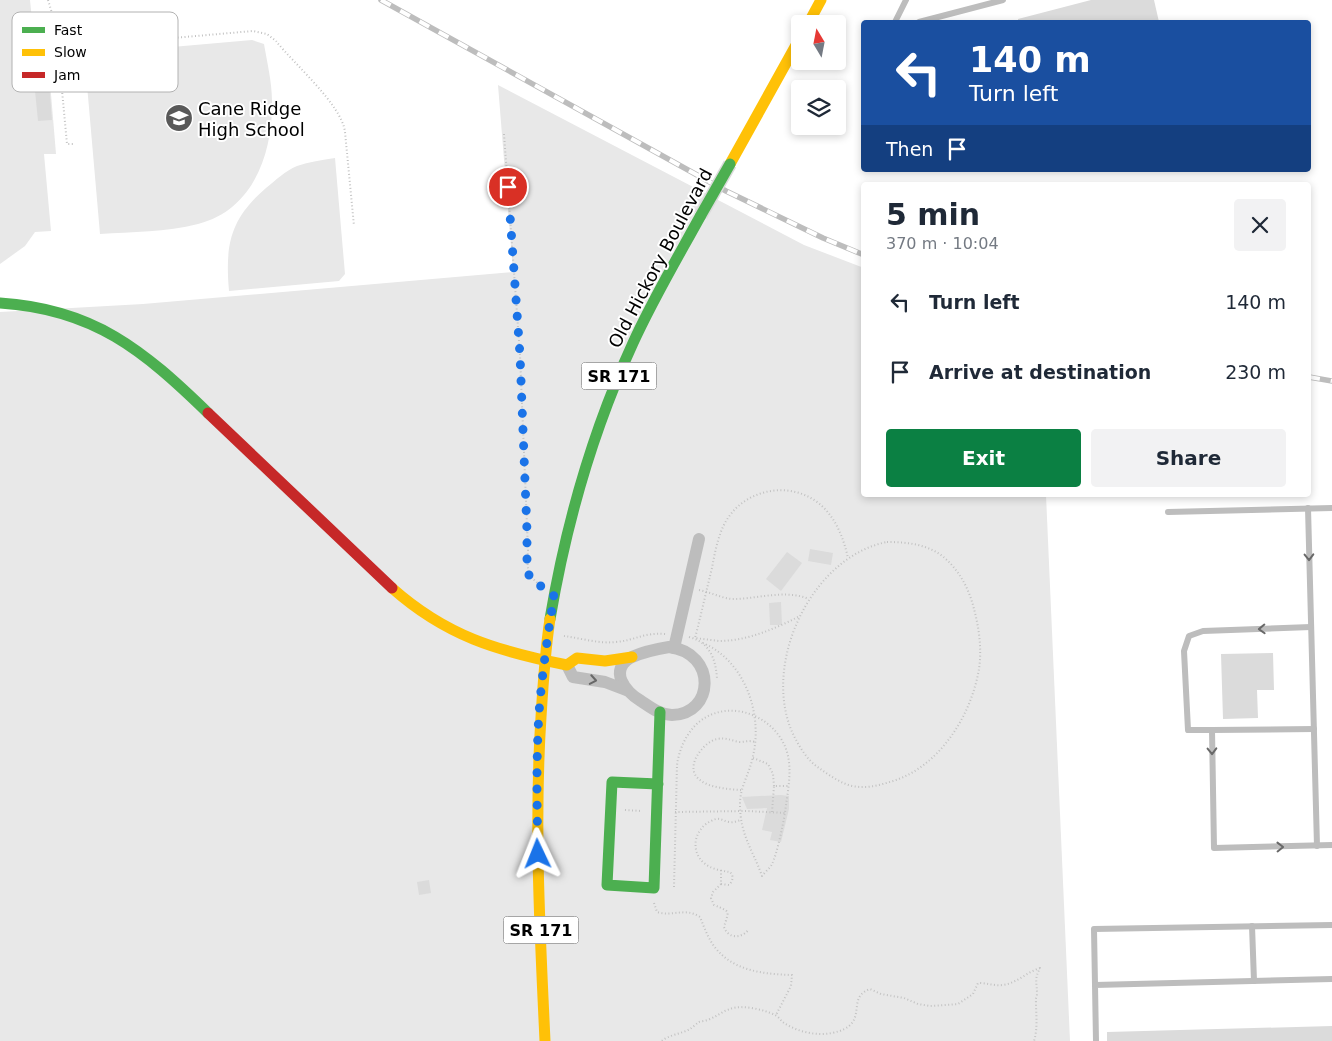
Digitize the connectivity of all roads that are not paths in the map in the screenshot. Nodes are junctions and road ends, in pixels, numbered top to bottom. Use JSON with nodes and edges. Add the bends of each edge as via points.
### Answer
{"nodes":[{"id":1,"x":821,"y":0,"type":"edge"},
{"id":2,"x":906,"y":0,"type":"edge"},
{"id":3,"x":1003,"y":0,"type":"edge"},
{"id":4,"x":813,"y":15,"type":"edge"},
{"id":5,"x":896,"y":20,"type":"edge"},
{"id":6,"x":927,"y":20,"type":"edge"},
{"id":7,"x":791,"y":54,"type":"edge"},
{"id":8,"x":0,"y":303,"type":"edge"},
{"id":9,"x":1308,"y":508,"type":"junction"},
{"id":10,"x":1332,"y":508,"type":"edge"},
{"id":11,"x":1168,"y":512,"type":"dead end"},
{"id":12,"x":698,"y":539,"type":"dead end"},
{"id":13,"x":1311,"y":627,"type":"junction"},
{"id":14,"x":674,"y":648,"type":"junction"},
{"id":15,"x":632,"y":657,"type":"junction"},
{"id":16,"x":544,"y":660,"type":"junction"},
{"id":17,"x":567,"y":664,"type":"junction"},
{"id":18,"x":626,"y":690,"type":"junction"},
{"id":19,"x":660,"y":712,"type":"junction"},
{"id":20,"x":1314,"y":729,"type":"junction"},
{"id":21,"x":1212,"y":730,"type":"junction"},
{"id":22,"x":658,"y":784,"type":"junction"},
{"id":23,"x":1332,"y":845,"type":"edge"},
{"id":24,"x":1317,"y":846,"type":"junction"},
{"id":25,"x":1332,"y":925,"type":"edge"},
{"id":26,"x":1252,"y":926,"type":"junction"},
{"id":27,"x":1332,"y":979,"type":"edge"},
{"id":28,"x":1254,"y":981,"type":"junction"},
{"id":29,"x":1095,"y":985,"type":"junction"},
{"id":30,"x":545,"y":1041,"type":"edge"},
{"id":31,"x":1096,"y":1041,"type":"edge"}],
"edges":[{"from":1,"to":4,"type":"street"},
{"from":2,"to":5,"type":"lane"},
{"from":3,"to":6,"type":"lane"},
{"from":7,"to":16,"type":"street","name":"Old Hickory Boulevard","number":"SR 171","bridge":true,"via":[[642,325],[611,396],[560,564]]},
{"from":8,"to":16,"type":"street","via":[[33,306],[70,315],[140,351],[379,577],[415,607],[471,639]]},
{"from":9,"to":10,"type":"lane"},
{"from":9,"to":11,"type":"lane"},
{"from":9,"to":13,"type":"lane","one_way":true},
{"from":12,"to":14,"type":"street"},
{"from":13,"to":20,"type":"lane"},
{"from":13,"to":21,"type":"lane","one_way":true,"via":[[1203,631],[1189,636],[1184,651],[1188,730]]},
{"from":14,"to":15,"type":"street"},
{"from":14,"to":19,"type":"street","via":[[697,659],[705,686],[697,704],[690,710],[671,715]]},
{"from":15,"to":17,"type":"street","via":[[606,662],[577,658]]},
{"from":15,"to":18,"type":"street","via":[[620,671],[620,680]]},
{"from":16,"to":17,"type":"street"},
{"from":16,"to":30,"type":"street","name":"Old Hickory Boulevard","number":"SR 171","via":[[537,783]]},
{"from":17,"to":18,"type":"street","one_way":true,"via":[[573,677],[605,682]]},
{"from":18,"to":19,"type":"street"},
{"from":19,"to":22,"type":"street"},
{"from":20,"to":21,"type":"lane"},
{"from":20,"to":24,"type":"lane"},
{"from":21,"to":24,"type":"lane","one_way":true,"via":[[1214,848]]},
{"from":22,"to":22,"type":"street","via":[[612,782],[607,885],[654,888]]},
{"from":23,"to":24,"type":"lane"},
{"from":25,"to":26,"type":"lane"},
{"from":26,"to":28,"type":"lane"},
{"from":26,"to":29,"type":"lane","via":[[1094,929]]},
{"from":27,"to":28,"type":"lane"},
{"from":28,"to":29,"type":"lane"},
{"from":29,"to":31,"type":"lane"}]}
